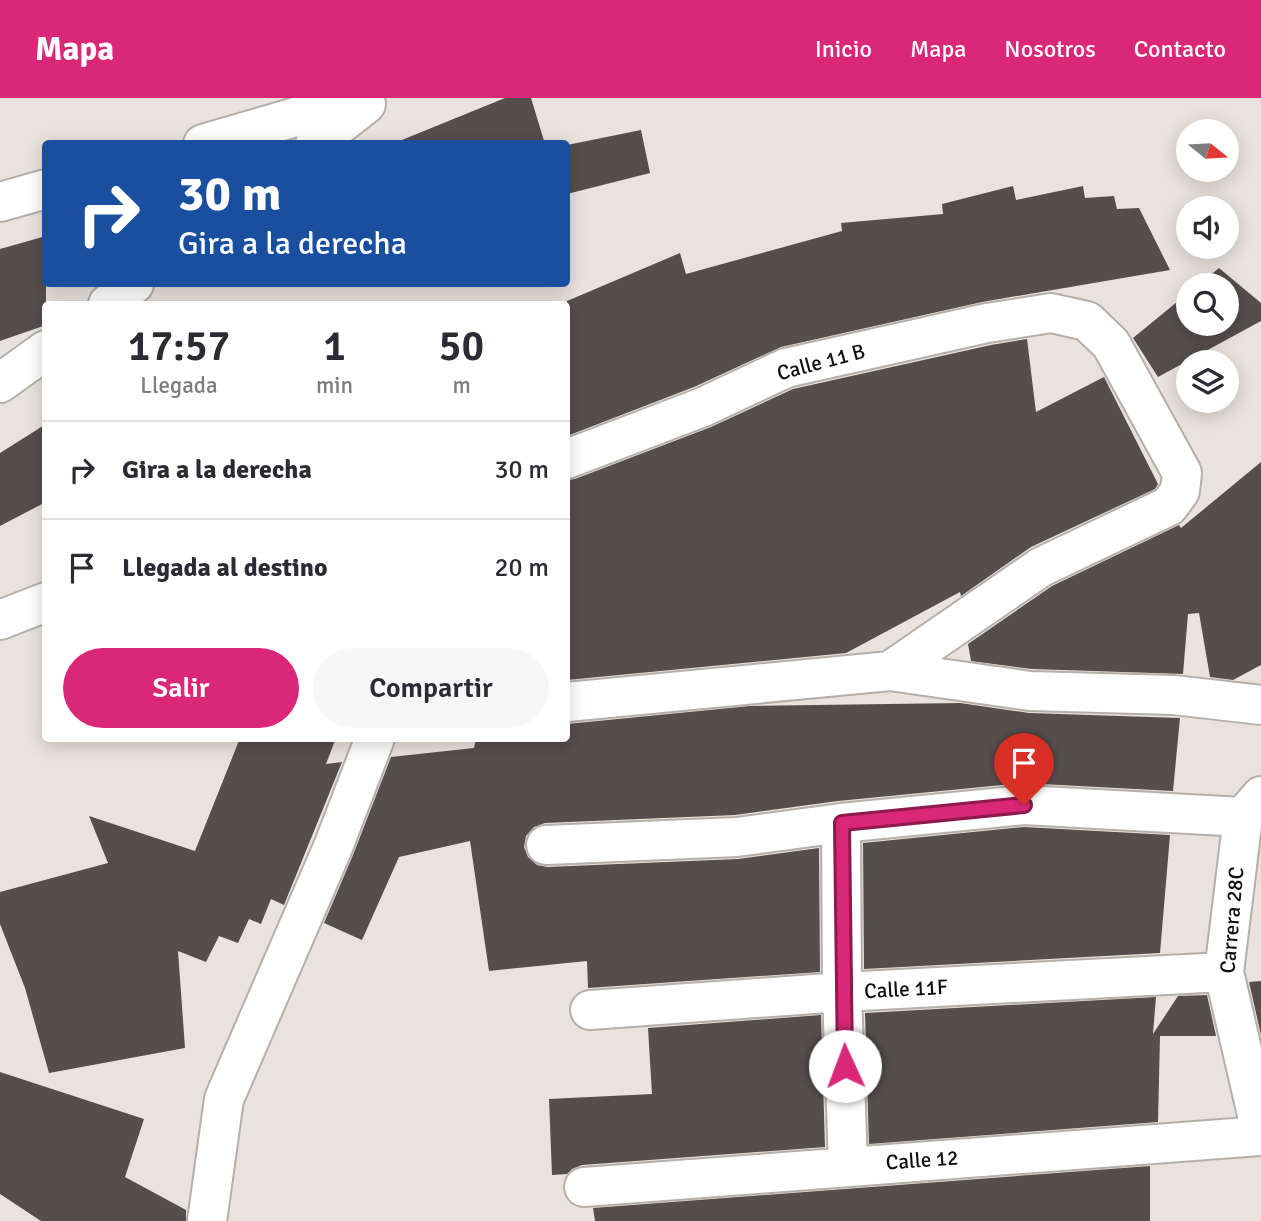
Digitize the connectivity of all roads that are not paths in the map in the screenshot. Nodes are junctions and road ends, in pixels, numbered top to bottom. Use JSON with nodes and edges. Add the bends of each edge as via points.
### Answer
{"nodes":[{"id":1,"x":361,"y":98,"type":"edge"},
{"id":2,"x":374,"y":98,"type":"edge"},
{"id":3,"x":217,"y":140,"type":"edge"},
{"id":4,"x":320,"y":140,"type":"edge"},
{"id":5,"x":42,"y":190,"type":"edge"},
{"id":6,"x":0,"y":202,"type":"edge"},
{"id":7,"x":130,"y":287,"type":"edge"},
{"id":8,"x":112,"y":301,"type":"edge"},
{"id":9,"x":42,"y":353,"type":"edge"},
{"id":10,"x":0,"y":383,"type":"edge"},
{"id":11,"x":570,"y":458,"type":"edge"},
{"id":12,"x":42,"y":604,"type":"edge"},
{"id":13,"x":0,"y":620,"type":"edge"},
{"id":14,"x":890,"y":671,"type":"junction"},
{"id":15,"x":570,"y":702,"type":"edge"},
{"id":16,"x":1261,"y":705,"type":"edge"},
{"id":17,"x":373,"y":742,"type":"edge"},
{"id":18,"x":1252,"y":806,"type":"edge"},
{"id":19,"x":842,"y":823,"type":"junction"},
{"id":20,"x":546,"y":845,"type":"dead end"},
{"id":21,"x":1224,"y":972,"type":"junction"},
{"id":22,"x":842,"y":992,"type":"junction"},
{"id":23,"x":590,"y":1010,"type":"dead end"},
{"id":24,"x":1254,"y":1074,"type":"edge"},
{"id":25,"x":1261,"y":1134,"type":"edge"},
{"id":26,"x":848,"y":1165,"type":"junction"},
{"id":27,"x":584,"y":1187,"type":"dead end"},
{"id":28,"x":207,"y":1221,"type":"edge"}],
"edges":[{"from":1,"to":3,"type":"street"},
{"from":2,"to":4,"type":"street"},
{"from":5,"to":6,"type":"street"},
{"from":7,"to":8,"type":"street"},
{"from":9,"to":10,"type":"street"},
{"from":11,"to":14,"type":"street","name":"Calle 11 B","via":[[703,407],[786,368],[1051,313],[1087,321],[1111,344],[1182,473],[1180,491],[1169,506],[1041,567]]},
{"from":12,"to":13,"type":"street"},
{"from":14,"to":15,"type":"street"},
{"from":14,"to":16,"type":"street","via":[[1030,691],[1174,695]]},
{"from":17,"to":28,"type":"street","via":[[224,1099]]},
{"from":18,"to":19,"type":"street","via":[[1024,805]]},
{"from":18,"to":21,"type":"street","name":"Carrera 28C"},
{"from":19,"to":20,"type":"street","via":[[737,837]]},
{"from":19,"to":22,"type":"street"},
{"from":21,"to":22,"type":"street","name":"Calle 11F"},
{"from":21,"to":24,"type":"street","name":"Carrera 28C"},
{"from":22,"to":23,"type":"street","name":"Calle 11F"},
{"from":22,"to":26,"type":"street"},
{"from":24,"to":25,"type":"street","name":"Carrera 28C"},
{"from":25,"to":26,"type":"street","name":"Calle 12"},
{"from":26,"to":27,"type":"street","name":"Calle 12"}]}
